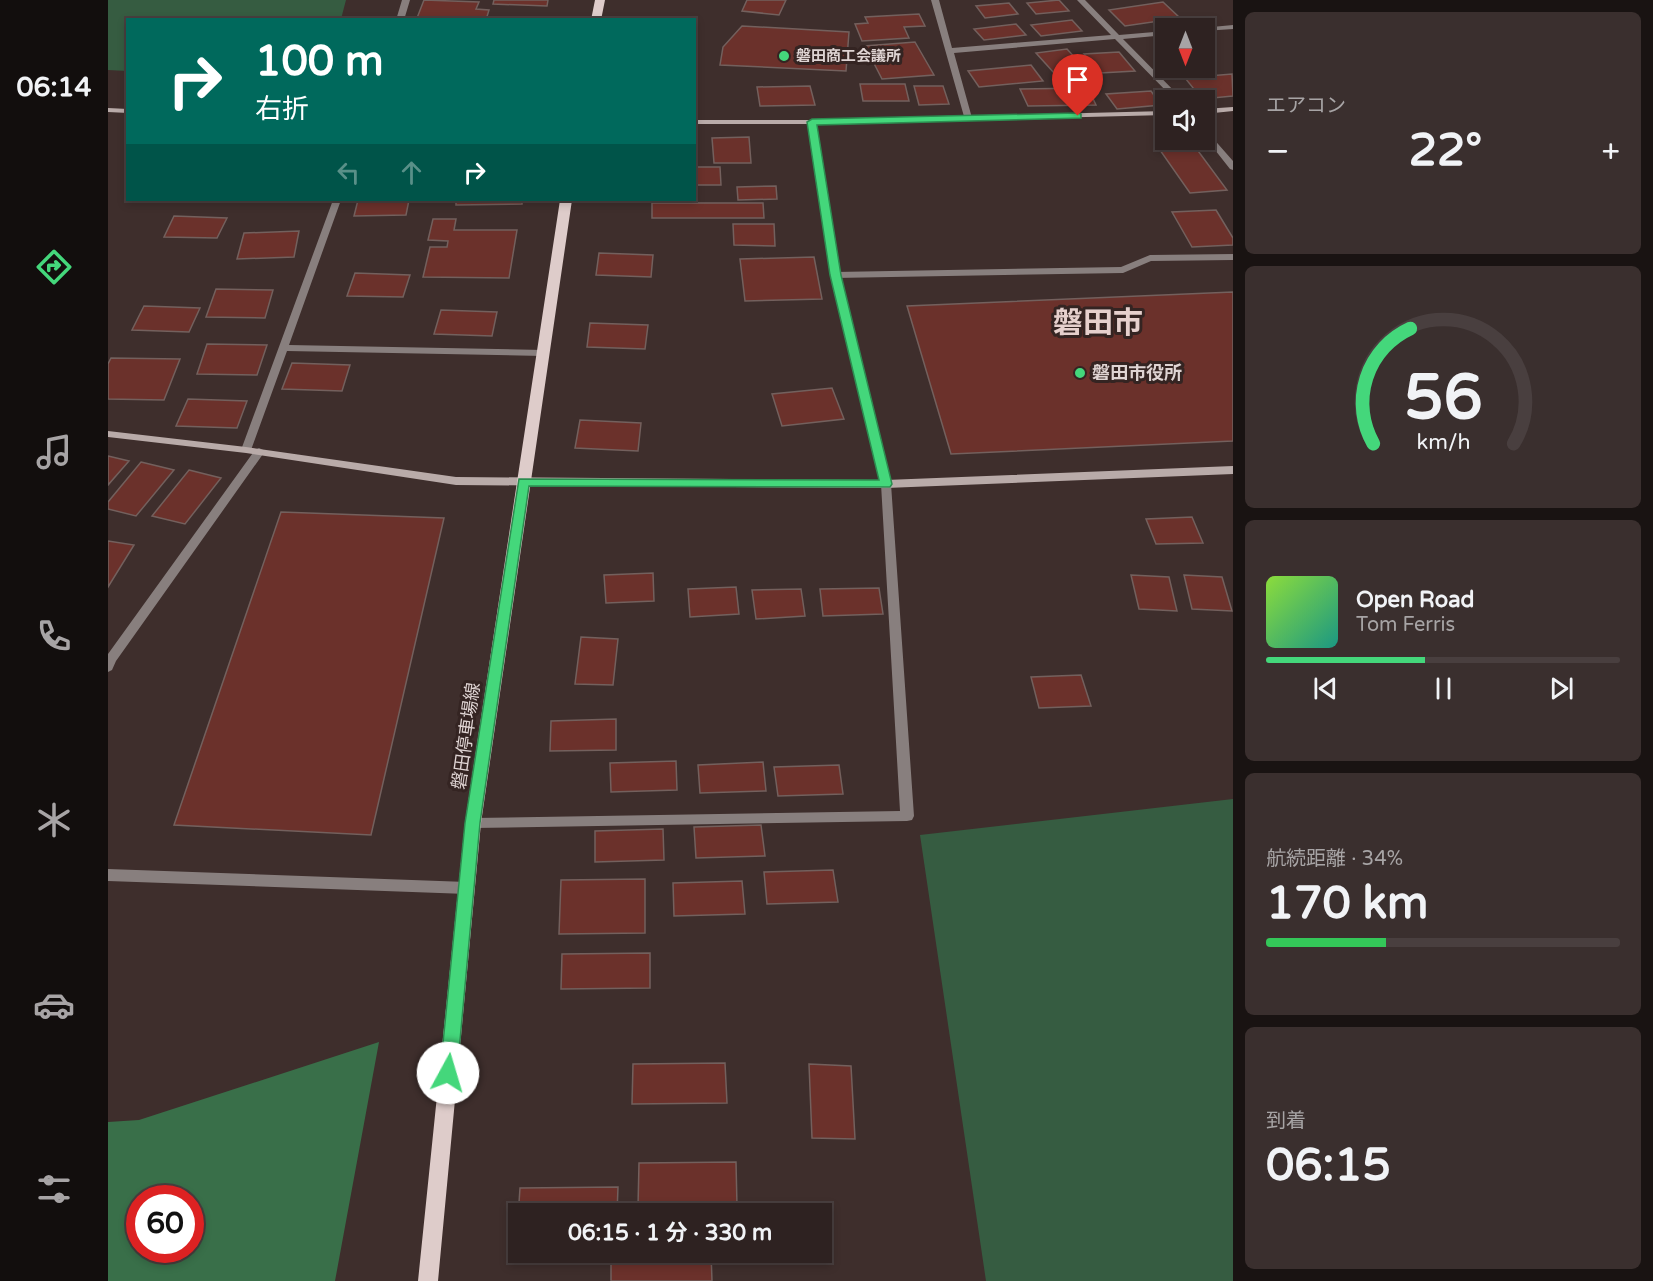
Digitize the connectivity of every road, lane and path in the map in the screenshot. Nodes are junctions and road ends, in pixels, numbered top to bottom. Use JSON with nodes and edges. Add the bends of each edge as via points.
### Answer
{"nodes":[{"id":1,"x":406,"y":0,"type":"edge"},
{"id":2,"x":600,"y":0,"type":"edge"},
{"id":3,"x":935,"y":0,"type":"edge"},
{"id":4,"x":1081,"y":0,"type":"edge"},
{"id":5,"x":401,"y":18,"type":"edge"},
{"id":6,"x":596,"y":18,"type":"edge"},
{"id":7,"x":1233,"y":27,"type":"edge"},
{"id":8,"x":1215,"y":28,"type":"edge"},
{"id":9,"x":1155,"y":34,"type":"edge"},
{"id":10,"x":1116,"y":37,"type":"junction"},
{"id":11,"x":949,"y":51,"type":"junction"},
{"id":12,"x":1169,"y":90,"type":"edge"},
{"id":13,"x":1233,"y":109,"type":"edge"},
{"id":14,"x":108,"y":110,"type":"edge"},
{"id":15,"x":126,"y":111,"type":"edge"},
{"id":16,"x":1215,"y":111,"type":"edge"},
{"id":17,"x":1155,"y":114,"type":"edge"},
{"id":18,"x":968,"y":118,"type":"junction"},
{"id":19,"x":696,"y":122,"type":"edge"},
{"id":20,"x":812,"y":122,"type":"junction"},
{"id":21,"x":1215,"y":144,"type":"edge"},
{"id":22,"x":1233,"y":167,"type":"edge"},
{"id":23,"x":337,"y":201,"type":"edge"},
{"id":24,"x":566,"y":201,"type":"edge"},
{"id":25,"x":1233,"y":257,"type":"edge"},
{"id":26,"x":835,"y":275,"type":"junction"},
{"id":27,"x":283,"y":348,"type":"junction"},
{"id":28,"x":543,"y":353,"type":"junction"},
{"id":29,"x":108,"y":434,"type":"edge"},
{"id":30,"x":246,"y":450,"type":"junction"},
{"id":31,"x":259,"y":452,"type":"junction"},
{"id":32,"x":1233,"y":470,"type":"edge"},
{"id":33,"x":524,"y":482,"type":"junction"},
{"id":34,"x":886,"y":484,"type":"junction"},
{"id":35,"x":108,"y":667,"type":"edge"},
{"id":36,"x":473,"y":823,"type":"junction"},
{"id":37,"x":108,"y":875,"type":"edge"},
{"id":38,"x":467,"y":888,"type":"junction"},
{"id":39,"x":428,"y":1281,"type":"edge"}],
"edges":[{"from":1,"to":5,"type":"street"},
{"from":2,"to":6,"type":"main road"},
{"from":3,"to":11,"type":"street"},
{"from":4,"to":10,"type":"street"},
{"from":7,"to":8,"type":"street"},
{"from":9,"to":10,"type":"street"},
{"from":10,"to":11,"type":"street"},
{"from":10,"to":12,"type":"street"},
{"from":11,"to":18,"type":"street"},
{"from":13,"to":16,"type":"street"},
{"from":14,"to":15,"type":"street"},
{"from":17,"to":18,"type":"street"},
{"from":18,"to":20,"type":"street"},
{"from":19,"to":20,"type":"street"},
{"from":20,"to":26,"type":"street"},
{"from":21,"to":22,"type":"street"},
{"from":23,"to":27,"type":"street"},
{"from":24,"to":28,"type":"main road","name":"磐田停車場線"},
{"from":25,"to":26,"type":"street","via":[[1150,258],[1123,270]]},
{"from":26,"to":34,"type":"street"},
{"from":27,"to":28,"type":"street"},
{"from":27,"to":30,"type":"street"},
{"from":28,"to":33,"type":"main road","name":"磐田停車場線"},
{"from":29,"to":30,"type":"street"},
{"from":30,"to":31,"type":"street"},
{"from":31,"to":33,"type":"street","via":[[456,482]]},
{"from":31,"to":35,"type":"street"},
{"from":32,"to":34,"type":"street"},
{"from":33,"to":34,"type":"street"},
{"from":33,"to":36,"type":"main road","name":"磐田停車場線"},
{"from":34,"to":36,"type":"street","via":[[907,816]]},
{"from":36,"to":38,"type":"main road","name":"磐田停車場線"},
{"from":37,"to":38,"type":"street"},
{"from":38,"to":39,"type":"main road","name":"磐田停車場線"}]}
